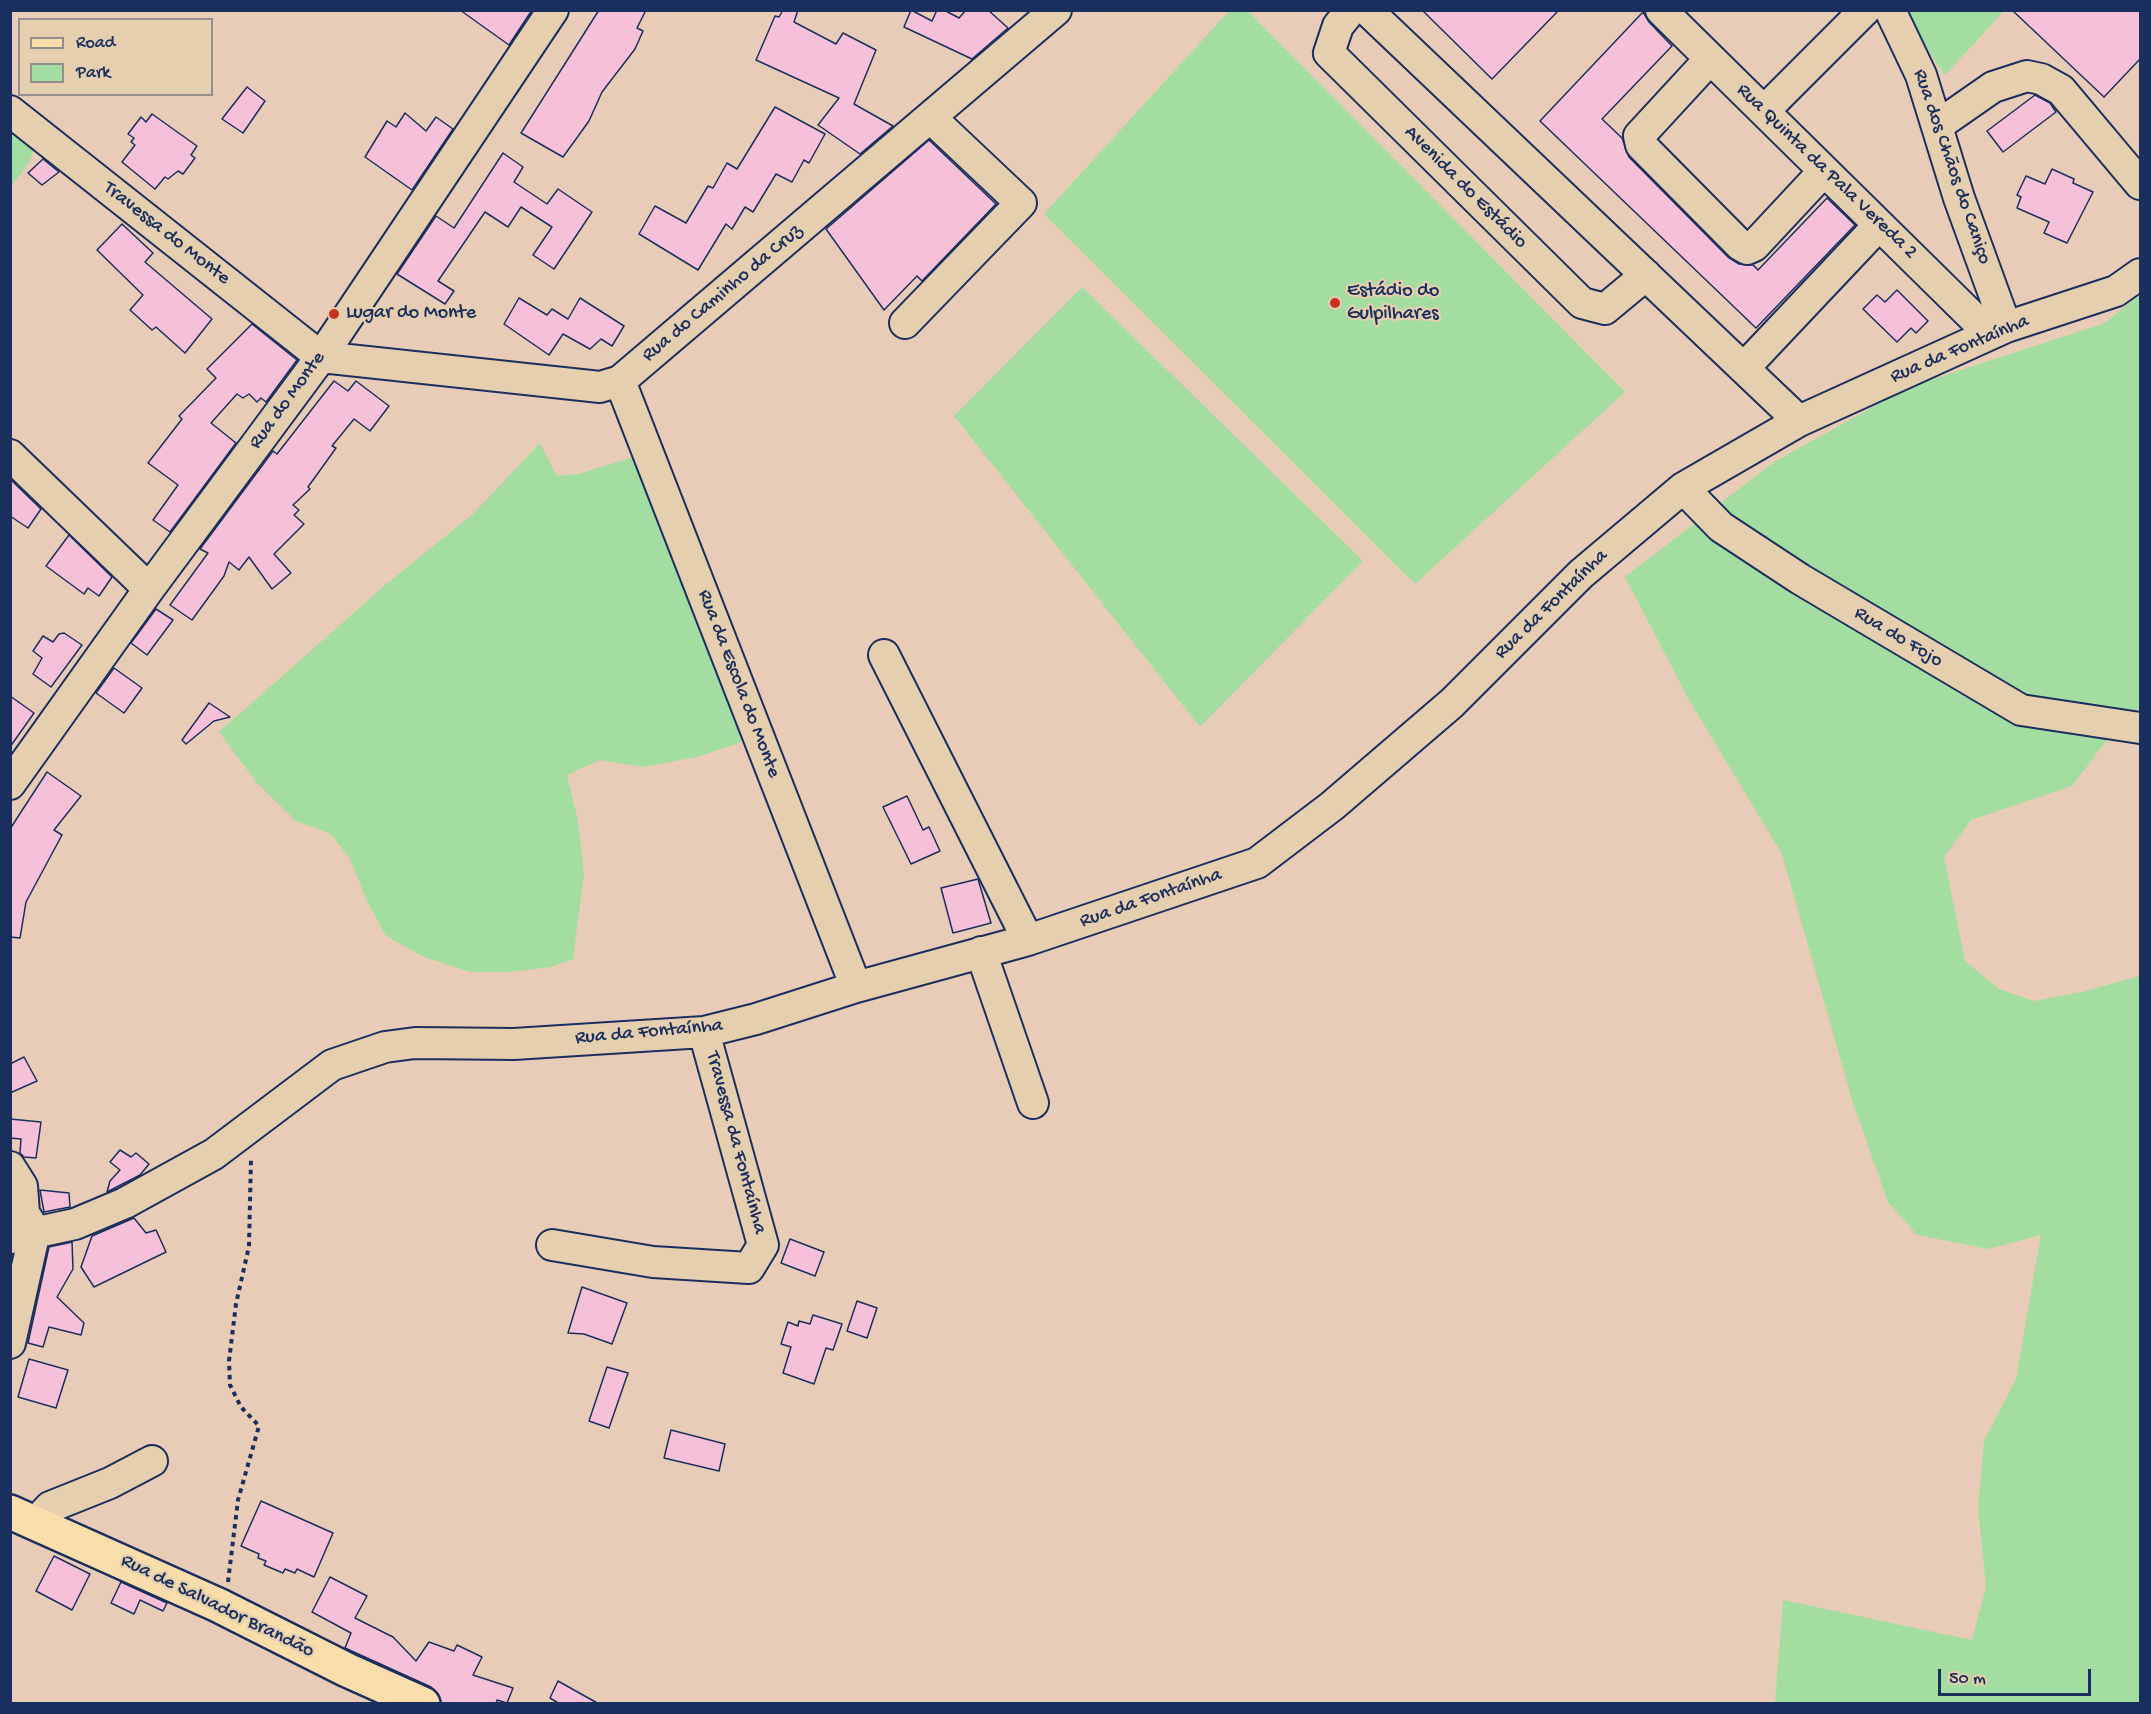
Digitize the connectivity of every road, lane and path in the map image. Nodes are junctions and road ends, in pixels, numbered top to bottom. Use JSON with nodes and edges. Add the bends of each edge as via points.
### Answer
{"nodes":[{"id":1,"x":553,"y":10,"type":"edge"},
{"id":2,"x":1056,"y":10,"type":"edge"},
{"id":3,"x":1352,"y":10,"type":"edge"},
{"id":4,"x":1367,"y":10,"type":"edge"},
{"id":5,"x":1661,"y":10,"type":"edge"},
{"id":6,"x":1865,"y":10,"type":"edge"},
{"id":7,"x":1890,"y":10,"type":"edge"},
{"id":8,"x":1710,"y":59,"type":"junction"},
{"id":9,"x":10,"y":111,"type":"edge"},
{"id":10,"x":1764,"y":111,"type":"junction"},
{"id":11,"x":931,"y":118,"type":"junction"},
{"id":12,"x":1937,"y":126,"type":"junction"},
{"id":13,"x":1824,"y":171,"type":"junction"},
{"id":14,"x":2140,"y":184,"type":"edge"},
{"id":15,"x":1880,"y":225,"type":"junction"},
{"id":16,"x":2140,"y":274,"type":"edge"},
{"id":17,"x":1646,"y":275,"type":"junction"},
{"id":18,"x":905,"y":324,"type":"dead end"},
{"id":19,"x":1998,"y":330,"type":"junction"},
{"id":20,"x":321,"y":357,"type":"junction"},
{"id":21,"x":1744,"y":368,"type":"junction"},
{"id":22,"x":620,"y":381,"type":"junction"},
{"id":23,"x":1799,"y":421,"type":"junction"},
{"id":24,"x":10,"y":455,"type":"edge"},
{"id":25,"x":1683,"y":488,"type":"junction"},
{"id":26,"x":149,"y":589,"type":"junction"},
{"id":27,"x":884,"y":655,"type":"dead end"},
{"id":28,"x":2140,"y":728,"type":"edge"},
{"id":29,"x":10,"y":784,"type":"edge"},
{"id":30,"x":1028,"y":940,"type":"junction"},
{"id":31,"x":981,"y":952,"type":"junction"},
{"id":32,"x":856,"y":987,"type":"junction"},
{"id":33,"x":704,"y":1032,"type":"junction"},
{"id":34,"x":1033,"y":1103,"type":"dead end"},
{"id":35,"x":247,"y":1128,"type":"junction"},
{"id":36,"x":10,"y":1167,"type":"edge"},
{"id":37,"x":23,"y":1235,"type":"edge"},
{"id":38,"x":552,"y":1245,"type":"dead end"},
{"id":39,"x":10,"y":1343,"type":"edge"},
{"id":40,"x":152,"y":1461,"type":"dead end"},
{"id":41,"x":23,"y":1517,"type":"edge"},
{"id":42,"x":218,"y":1605,"type":"junction"},
{"id":43,"x":423,"y":1704,"type":"edge"}],
"edges":[{"from":1,"to":20,"type":"street","name":"Rua do Monte"},
{"from":2,"to":11,"type":"street","name":"Rua do Caminho da Cruz"},
{"from":3,"to":17,"type":"street","name":"Avenida do Estádio","via":[[1338,26],[1329,53],[1582,303],[1605,309]]},
{"from":4,"to":17,"type":"street"},
{"from":5,"to":8,"type":"street","name":"Rua Quinta da Pala Vereda 2"},
{"from":6,"to":10,"type":"street"},
{"from":7,"to":12,"type":"street","name":"Rua dos Chãos do Caniço","via":[[1921,75]]},
{"from":8,"to":10,"type":"street","name":"Rua Quinta da Pala Vereda 2"},
{"from":8,"to":13,"type":"street","via":[[1639,136],[1641,145],[1740,245],[1746,249],[1754,246]]},
{"from":9,"to":20,"type":"street","name":"Travessa do Monte"},
{"from":10,"to":13,"type":"street","name":"Rua Quinta da Pala Vereda 2"},
{"from":11,"to":18,"type":"street","via":[[1021,203]]},
{"from":11,"to":22,"type":"street","name":"Rua do Caminho da Cruz"},
{"from":12,"to":14,"type":"street","via":[[1993,87],[2027,76],[2041,79],[2061,90]]},
{"from":12,"to":19,"type":"street","name":"Rua dos Chãos do Caniço"},
{"from":13,"to":15,"type":"street","name":"Rua Quinta da Pala Vereda 2"},
{"from":15,"to":19,"type":"street","name":"Rua Quinta da Pala Vereda 2"},
{"from":15,"to":21,"type":"street"},
{"from":16,"to":19,"type":"street","name":"Rua da Fontaínha","via":[[2116,291]]},
{"from":17,"to":21,"type":"street"},
{"from":19,"to":23,"type":"street","name":"Rua da Fontaínha"},
{"from":20,"to":22,"type":"street","via":[[600,387]]},
{"from":20,"to":26,"type":"street","name":"Rua do Monte"},
{"from":21,"to":23,"type":"street"},
{"from":22,"to":32,"type":"street","name":"Rua da Escola do Monte"},
{"from":23,"to":25,"type":"street","name":"Rua da Fontaínha"},
{"from":24,"to":26,"type":"street"},
{"from":25,"to":28,"type":"street","name":"Rua do Fojo","via":[[1721,527],[1800,579],[2021,710]]},
{"from":25,"to":30,"type":"street","name":"Rua da Fontaínha","via":[[1581,574],[1452,704],[1332,806],[1257,863]]},
{"from":26,"to":29,"type":"street","name":"Rua do Monte"},
{"from":27,"to":30,"type":"street"},
{"from":30,"to":31,"type":"street","name":"Rua da Fontaínha"},
{"from":31,"to":32,"type":"street","name":"Rua da Fontaínha"},
{"from":31,"to":34,"type":"street"},
{"from":32,"to":33,"type":"street","name":"Rua da Fontaínha"},
{"from":33,"to":35,"type":"street","name":"Rua da Fontaínha","via":[[514,1044],[415,1043],[385,1047],[332,1065]]},
{"from":33,"to":38,"type":"street","name":"Travessa da Fontaínha","via":[[763,1245],[749,1268],[653,1262]]},
{"from":35,"to":37,"type":"street","name":"Rua da Fontaínha","via":[[214,1154],[125,1203],[75,1224]]},
{"from":35,"to":42,"type":"path","via":[[251,1138],[249,1246],[229,1361],[230,1385],[241,1407],[259,1426],[238,1500],[226,1594]]},
{"from":36,"to":37,"type":"street","via":[[22,1186]]},
{"from":37,"to":39,"type":"street"},
{"from":40,"to":41,"type":"street","via":[[110,1483]]},
{"from":41,"to":42,"type":"main road","name":"Rua de Salvador Brandão"},
{"from":42,"to":43,"type":"main road","name":"Rua de Salvador Brandão"}]}
